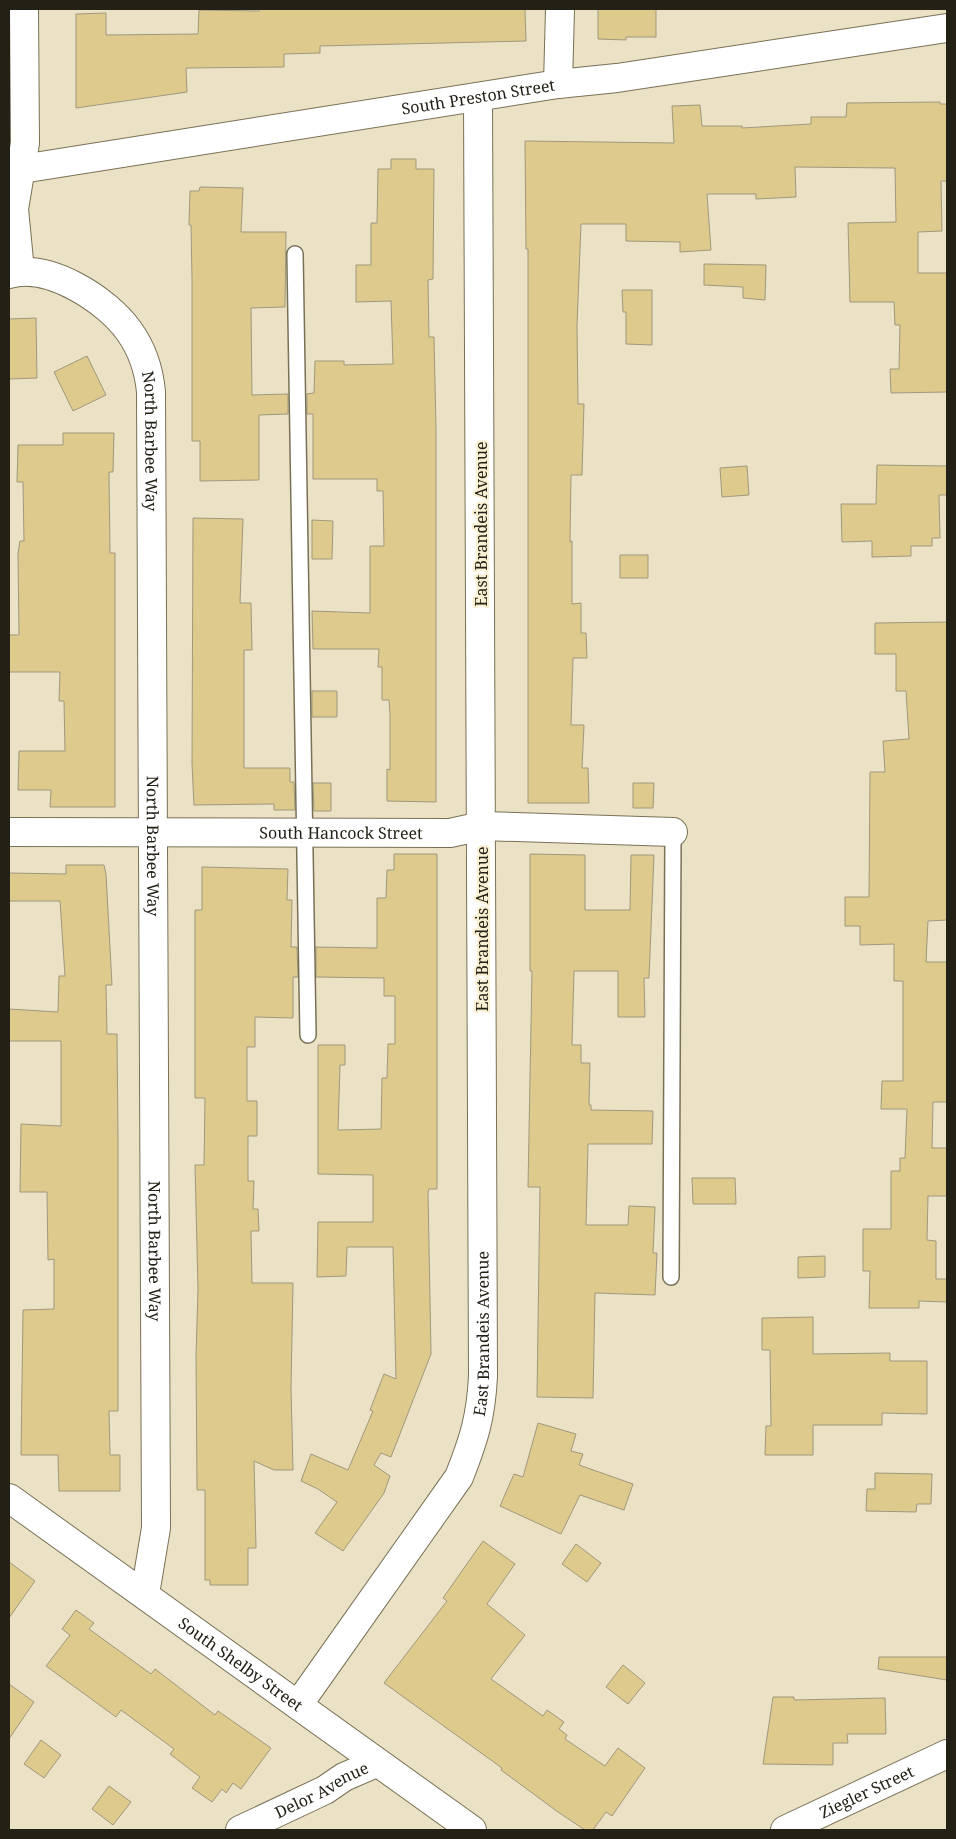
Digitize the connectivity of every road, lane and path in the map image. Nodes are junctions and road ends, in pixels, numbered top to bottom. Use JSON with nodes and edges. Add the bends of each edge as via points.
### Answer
{"nodes":[{"id":1,"x":24,"y":9,"type":"edge"},
{"id":2,"x":560,"y":9,"type":"edge"},
{"id":3,"x":947,"y":28,"type":"edge"},
{"id":4,"x":558,"y":84,"type":"junction"},
{"id":5,"x":478,"y":97,"type":"junction"},
{"id":6,"x":15,"y":170,"type":"edge"},
{"id":7,"x":295,"y":254,"type":"dead end"},
{"id":8,"x":15,"y":272,"type":"edge"},
{"id":9,"x":482,"y":826,"type":"junction"},
{"id":10,"x":304,"y":831,"type":"junction"},
{"id":11,"x":9,"y":832,"type":"edge"},
{"id":12,"x":673,"y":832,"type":"joint"},
{"id":13,"x":154,"y":834,"type":"junction"},
{"id":14,"x":308,"y":1035,"type":"dead end"},
{"id":15,"x":671,"y":1277,"type":"dead end"},
{"id":16,"x":9,"y":1498,"type":"edge"},
{"id":17,"x":145,"y":1594,"type":"junction"},
{"id":18,"x":298,"y":1705,"type":"junction"},
{"id":19,"x":947,"y":1754,"type":"edge"},
{"id":20,"x":376,"y":1763,"type":"junction"},
{"id":21,"x":240,"y":1830,"type":"edge"},
{"id":22,"x":472,"y":1830,"type":"edge"},
{"id":23,"x":785,"y":1830,"type":"edge"}],
"edges":[{"from":1,"to":6,"type":"street","name":"North Barbee Way","via":[[26,143]]},
{"from":2,"to":4,"type":"street"},
{"from":3,"to":4,"type":"street","name":"South Preston Street"},
{"from":4,"to":5,"type":"street","name":"South Preston Street"},
{"from":5,"to":6,"type":"street","name":"South Preston Street"},
{"from":5,"to":9,"type":"street","name":"East Brandeis Avenue"},
{"from":6,"to":8,"type":"street","name":"North Barbee Way"},
{"from":7,"to":10,"type":"lane"},
{"from":8,"to":13,"type":"street","name":"North Barbee Way","via":[[54,276],[115,314],[143,355],[149,375]]},
{"from":9,"to":10,"type":"street","name":"South Hancock Street","via":[[450,833]]},
{"from":9,"to":12,"type":"street","name":"South Hancock Street"},
{"from":9,"to":18,"type":"street","name":"East Brandeis Avenue","via":[[481,1409],[475,1436],[459,1476]]},
{"from":10,"to":13,"type":"street","name":"South Hancock Street"},
{"from":10,"to":14,"type":"lane"},
{"from":11,"to":13,"type":"street","name":"South Hancock Street"},
{"from":12,"to":15,"type":"lane"},
{"from":13,"to":17,"type":"street","name":"North Barbee Way","via":[[156,1528]]},
{"from":16,"to":17,"type":"street","name":"South Shelby Street"},
{"from":17,"to":18,"type":"street","name":"South Shelby Street"},
{"from":18,"to":20,"type":"street","name":"South Shelby Street"},
{"from":19,"to":23,"type":"street","name":"Ziegler Street"},
{"from":20,"to":21,"type":"street","name":"Delor Avenue"},
{"from":20,"to":22,"type":"street","name":"South Shelby Street"}]}
